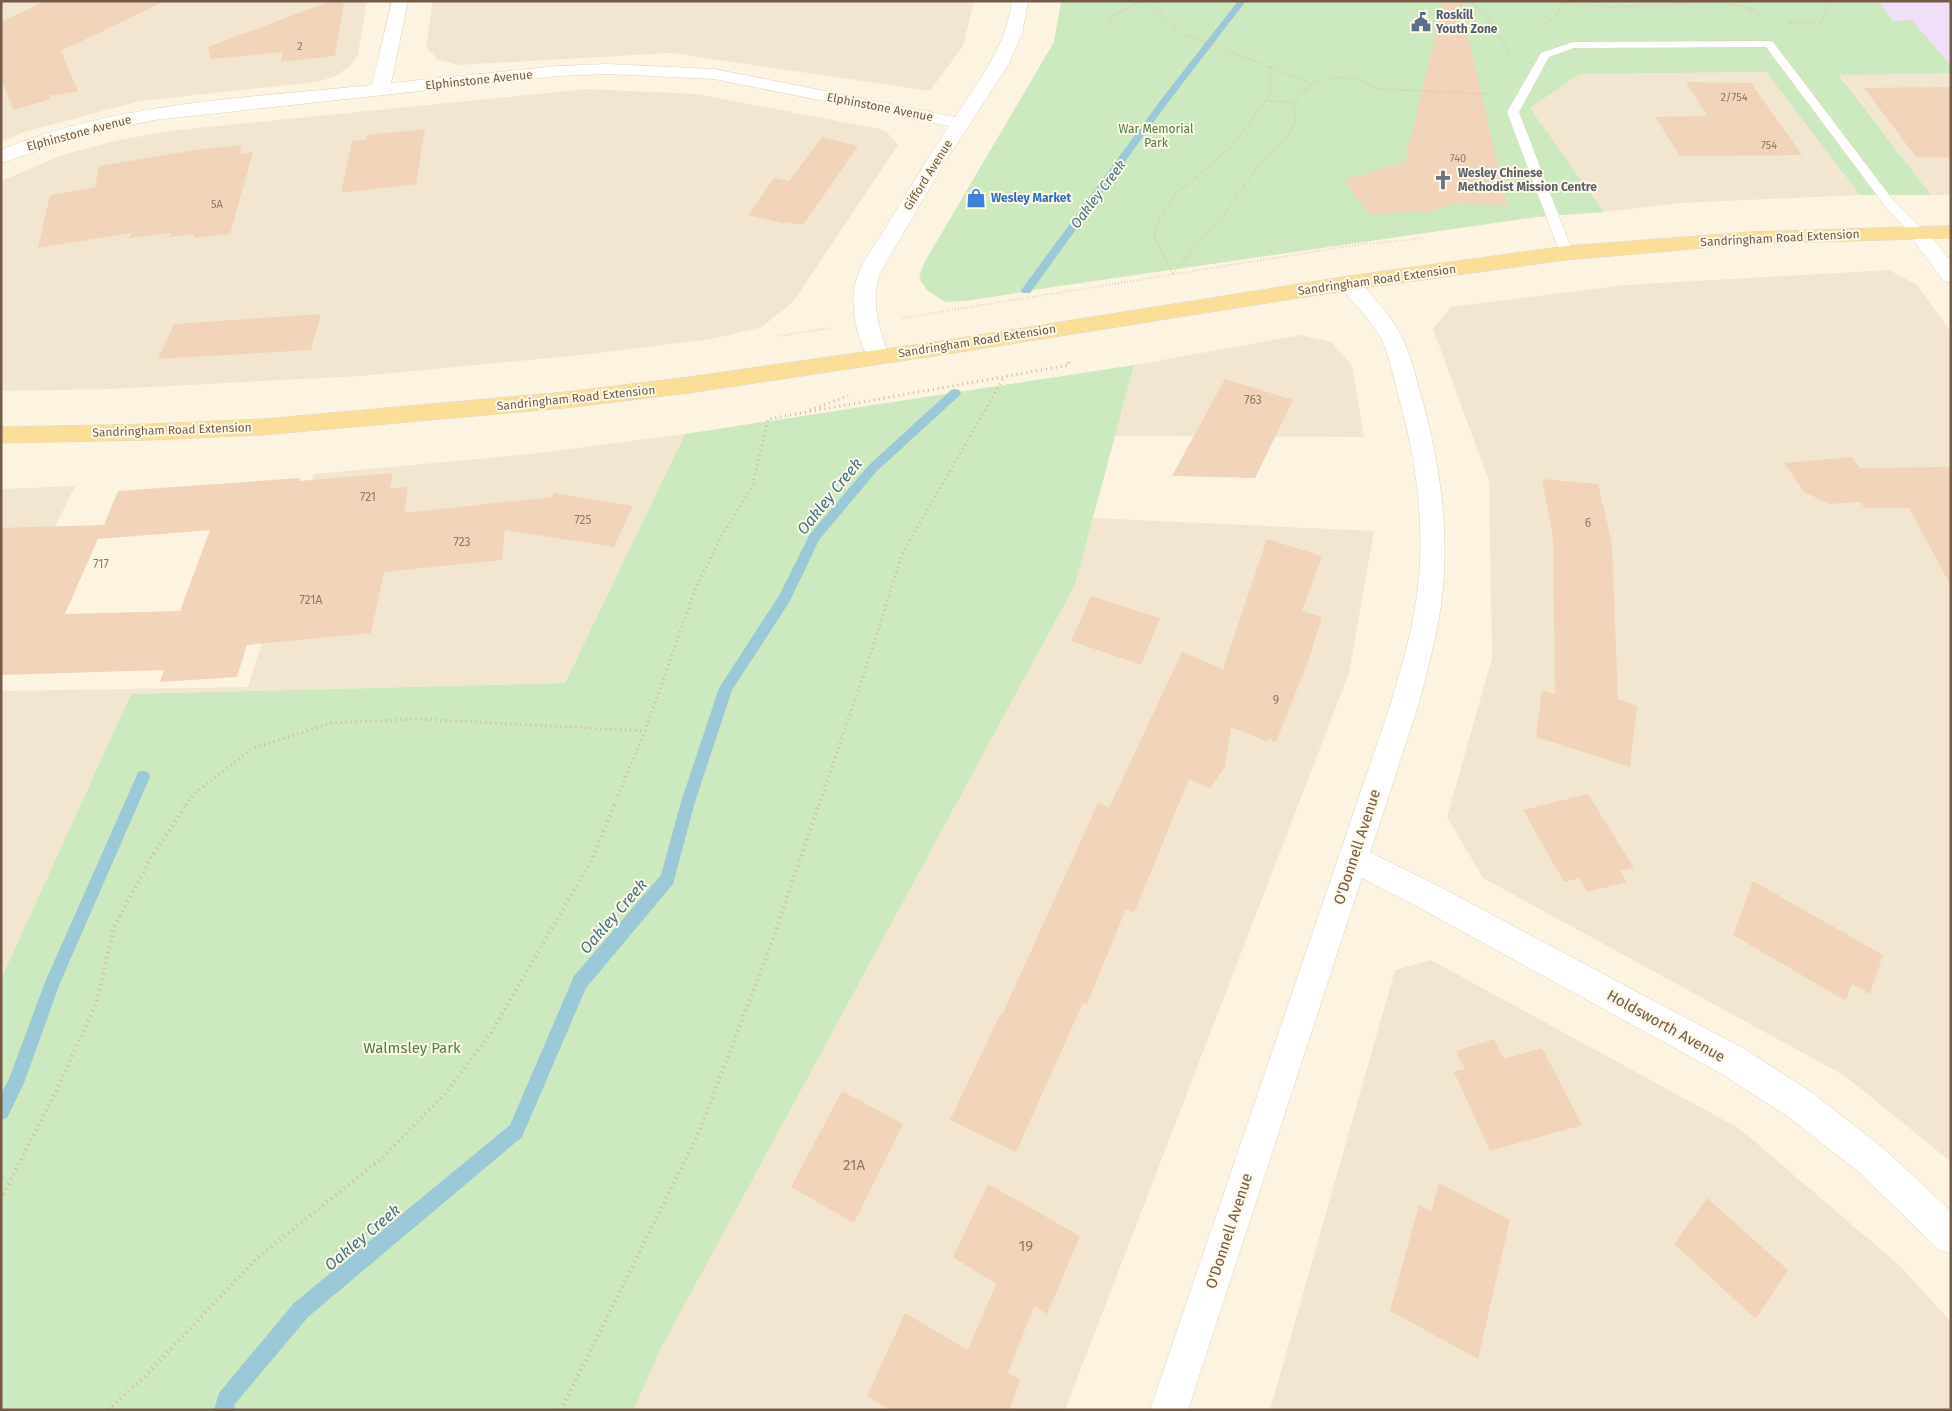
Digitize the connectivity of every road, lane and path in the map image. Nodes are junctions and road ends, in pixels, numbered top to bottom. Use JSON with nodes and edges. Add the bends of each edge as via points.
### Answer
{"nodes":[{"id":1,"x":400,"y":1,"type":"edge"},
{"id":2,"x":1020,"y":1,"type":"edge"},
{"id":3,"x":1141,"y":1,"type":"edge"},
{"id":4,"x":1471,"y":1,"type":"edge"},
{"id":5,"x":1827,"y":1,"type":"edge"},
{"id":6,"x":1562,"y":2,"type":"dead end"},
{"id":7,"x":1704,"y":2,"type":"edge"},
{"id":8,"x":1767,"y":18,"type":"dead end"},
{"id":9,"x":1110,"y":23,"type":"dead end"},
{"id":10,"x":1784,"y":23,"type":"dead end"},
{"id":11,"x":1512,"y":57,"type":"dead end"},
{"id":12,"x":1270,"y":67,"type":"junction"},
{"id":13,"x":1311,"y":83,"type":"junction"},
{"id":14,"x":380,"y":90,"type":"junction"},
{"id":15,"x":1523,"y":96,"type":"junction"},
{"id":16,"x":1265,"y":101,"type":"junction"},
{"id":17,"x":1293,"y":102,"type":"junction"},
{"id":18,"x":960,"y":123,"type":"junction"},
{"id":19,"x":1,"y":156,"type":"edge"},
{"id":20,"x":1917,"y":232,"type":"junction"},
{"id":21,"x":1951,"y":232,"type":"edge"},
{"id":22,"x":1430,"y":237,"type":"dead end"},
{"id":23,"x":1566,"y":253,"type":"junction"},
{"id":24,"x":1173,"y":274,"type":"junction"},
{"id":25,"x":1951,"y":276,"type":"edge"},
{"id":26,"x":1349,"y":283,"type":"junction"},
{"id":27,"x":896,"y":319,"type":"dead end"},
{"id":28,"x":822,"y":330,"type":"dead end"},
{"id":29,"x":779,"y":336,"type":"dead end"},
{"id":30,"x":878,"y":356,"type":"junction"},
{"id":31,"x":1069,"y":365,"type":"dead end"},
{"id":32,"x":1004,"y":377,"type":"junction"},
{"id":33,"x":853,"y":394,"type":"dead end"},
{"id":34,"x":800,"y":414,"type":"junction"},
{"id":35,"x":1,"y":436,"type":"edge"},
{"id":36,"x":645,"y":731,"type":"junction"},
{"id":37,"x":1354,"y":858,"type":"junction"},
{"id":38,"x":1,"y":1199,"type":"edge"},
{"id":39,"x":1951,"y":1236,"type":"edge"},
{"id":40,"x":108,"y":1410,"type":"edge"},
{"id":41,"x":561,"y":1410,"type":"edge"},
{"id":42,"x":1169,"y":1410,"type":"edge"}],
"edges":[{"from":1,"to":14,"type":"street"},
{"from":2,"to":18,"type":"street","name":"Gifford Avenue","via":[[1020,12],[1008,48]]},
{"from":3,"to":9,"type":"path","via":[[1113,15]]},
{"from":3,"to":12,"type":"path","via":[[1150,4],[1181,33]]},
{"from":4,"to":11,"type":"path","via":[[1492,23]]},
{"from":5,"to":10,"type":"path","via":[[1821,22]]},
{"from":6,"to":7,"type":"path","via":[[1611,7]]},
{"from":7,"to":8,"type":"path","via":[[1744,6]]},
{"from":12,"to":13,"type":"path"},
{"from":12,"to":16,"type":"path","via":[[1271,92]]},
{"from":13,"to":15,"type":"path","via":[[1347,76],[1380,89]]},
{"from":13,"to":17,"type":"path"},
{"from":14,"to":18,"type":"street","name":"Elphinstone Avenue","via":[[558,71],[658,70],[714,74]]},
{"from":14,"to":19,"type":"street","name":"Elphinstone Avenue","via":[[112,121]]},
{"from":15,"to":20,"type":"lane","via":[[1545,55],[1573,45],[1769,44],[1889,203]]},
{"from":15,"to":23,"type":"lane","via":[[1514,112]]},
{"from":16,"to":17,"type":"path"},
{"from":16,"to":24,"type":"path","via":[[1232,146],[1176,194],[1161,216],[1154,236]]},
{"from":17,"to":24,"type":"path","via":[[1296,118],[1289,134],[1255,171],[1228,209]]},
{"from":18,"to":30,"type":"street","name":"Gifford Avenue","via":[[880,252],[869,276],[864,300],[869,331]]},
{"from":20,"to":21,"type":"main road","name":"Sandringham Road Extension"},
{"from":20,"to":23,"type":"main road","name":"Sandringham Road Extension","via":[[1750,238]]},
{"from":20,"to":25,"type":"street"},
{"from":22,"to":24,"type":"path","via":[[1355,245]]},
{"from":23,"to":26,"type":"main road","name":"Sandringham Road Extension"},
{"from":24,"to":27,"type":"path"},
{"from":26,"to":30,"type":"main road","name":"Sandringham Road Extension"},
{"from":26,"to":37,"type":"street","name":"O'Donnell Avenue","via":[[1382,323],[1404,374],[1419,422],[1432,528],[1431,579],[1423,636],[1405,703]]},
{"from":28,"to":29,"type":"path"},
{"from":30,"to":35,"type":"main road","name":"Sandringham Road Extension","via":[[688,385],[388,417],[159,432]]},
{"from":31,"to":32,"type":"path"},
{"from":32,"to":34,"type":"path"},
{"from":32,"to":41,"type":"path","via":[[902,554],[770,947],[699,1132]]},
{"from":33,"to":34,"type":"path"},
{"from":34,"to":36,"type":"path","via":[[768,419],[752,487],[721,537],[695,590]]},
{"from":36,"to":38,"type":"path","via":[[418,719],[331,723],[251,749],[193,795],[152,856],[114,927],[96,1004]]},
{"from":36,"to":40,"type":"path","via":[[591,861],[492,1033],[444,1095],[382,1158],[257,1258],[144,1377]]},
{"from":37,"to":39,"type":"street","name":"Holdsworth Avenue","via":[[1734,1062],[1798,1104],[1871,1160]]},
{"from":37,"to":42,"type":"street","name":"O'Donnell Avenue"}]}
